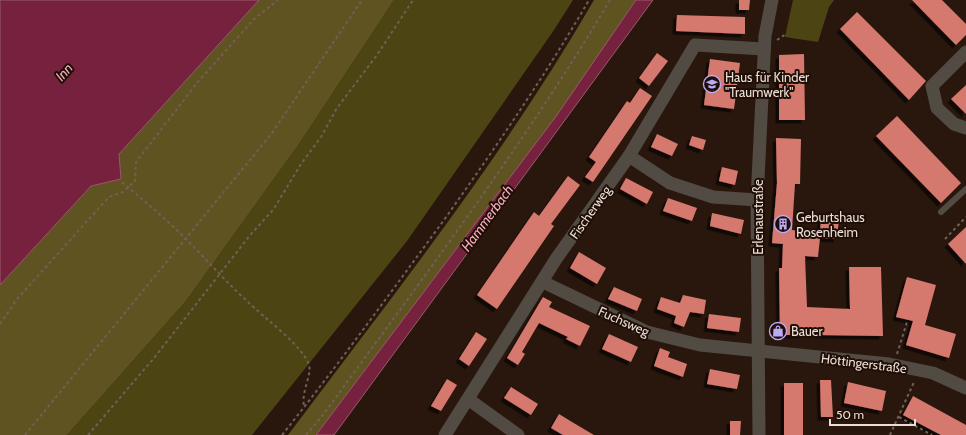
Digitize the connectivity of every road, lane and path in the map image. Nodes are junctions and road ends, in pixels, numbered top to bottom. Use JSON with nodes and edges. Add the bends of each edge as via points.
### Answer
{"nodes":[{"id":1,"x":278,"y":0,"type":"edge"},
{"id":2,"x":362,"y":0,"type":"edge"},
{"id":3,"x":412,"y":0,"type":"edge"},
{"id":4,"x":589,"y":0,"type":"edge"},
{"id":5,"x":610,"y":0,"type":"edge"},
{"id":6,"x":772,"y":0,"type":"edge"},
{"id":7,"x":764,"y":49,"type":"junction"},
{"id":8,"x":966,"y":52,"type":"edge"},
{"id":9,"x":966,"y":128,"type":"edge"},
{"id":10,"x":629,"y":156,"type":"junction"},
{"id":11,"x":122,"y":182,"type":"dead end"},
{"id":12,"x":128,"y":188,"type":"junction"},
{"id":13,"x":966,"y":189,"type":"edge"},
{"id":14,"x":757,"y":200,"type":"junction"},
{"id":15,"x":941,"y":212,"type":"dead end"},
{"id":16,"x":966,"y":216,"type":"edge"},
{"id":17,"x":186,"y":239,"type":"junction"},
{"id":18,"x":945,"y":239,"type":"dead end"},
{"id":19,"x":220,"y":275,"type":"junction"},
{"id":20,"x":543,"y":282,"type":"junction"},
{"id":21,"x":907,"y":322,"type":"dead end"},
{"id":22,"x":0,"y":324,"type":"edge"},
{"id":23,"x":758,"y":352,"type":"junction"},
{"id":24,"x":893,"y":364,"type":"junction"},
{"id":25,"x":919,"y":370,"type":"junction"},
{"id":26,"x":966,"y":388,"type":"edge"},
{"id":27,"x":468,"y":399,"type":"junction"},
{"id":28,"x":304,"y":406,"type":"junction"},
{"id":29,"x":899,"y":417,"type":"junction"},
{"id":30,"x":25,"y":435,"type":"edge"},
{"id":31,"x":88,"y":435,"type":"edge"},
{"id":32,"x":282,"y":435,"type":"edge"},
{"id":33,"x":306,"y":435,"type":"edge"},
{"id":34,"x":445,"y":435,"type":"edge"},
{"id":35,"x":518,"y":435,"type":"edge"},
{"id":36,"x":759,"y":435,"type":"edge"},
{"id":37,"x":890,"y":435,"type":"edge"},
{"id":38,"x":932,"y":435,"type":"edge"}],
"edges":[{"from":1,"to":12,"type":"path","via":[[254,20],[197,84],[136,162],[135,181]]},
{"from":2,"to":17,"type":"path","via":[[272,133]]},
{"from":3,"to":19,"type":"path","via":[[377,55],[337,108],[273,210]]},
{"from":4,"to":28,"type":"path","via":[[540,82],[500,141],[408,269]]},
{"from":5,"to":33,"type":"path","via":[[576,57],[509,158]]},
{"from":6,"to":7,"type":"street","name":"Erlenaustraße"},
{"from":7,"to":10,"type":"street","name":"Fischerweg","via":[[695,45]]},
{"from":7,"to":14,"type":"street","name":"Erlenaustraße"},
{"from":8,"to":9,"type":"street","via":[[932,86],[937,108],[954,124]]},
{"from":10,"to":14,"type":"street","via":[[670,183],[713,197]]},
{"from":10,"to":20,"type":"street","name":"Fischerweg","via":[[556,259]]},
{"from":11,"to":12,"type":"path"},
{"from":12,"to":17,"type":"path"},
{"from":12,"to":22,"type":"path","via":[[109,197],[17,299]]},
{"from":13,"to":15,"type":"lane"},
{"from":14,"to":23,"type":"street","name":"Erlenaustraße"},
{"from":16,"to":18,"type":"path"},
{"from":17,"to":19,"type":"path"},
{"from":17,"to":30,"type":"path"},
{"from":19,"to":28,"type":"path","via":[[306,358],[310,366],[303,399]]},
{"from":19,"to":31,"type":"path"},
{"from":20,"to":23,"type":"street","name":"Fuchsweg","via":[[647,332],[700,345]]},
{"from":20,"to":27,"type":"street","name":"Fischerweg"},
{"from":21,"to":24,"type":"path"},
{"from":23,"to":24,"type":"street","name":"Höttingerstraße"},
{"from":23,"to":36,"type":"street","name":"Erlenaustraße"},
{"from":24,"to":25,"type":"street","name":"Höttingerstraße"},
{"from":25,"to":26,"type":"street","name":"Höttingerstraße","via":[[933,372]]},
{"from":25,"to":29,"type":"path"},
{"from":27,"to":34,"type":"street","name":"Fischerweg"},
{"from":27,"to":35,"type":"street"},
{"from":28,"to":32,"type":"path"},
{"from":29,"to":37,"type":"path"},
{"from":29,"to":38,"type":"path"}]}
